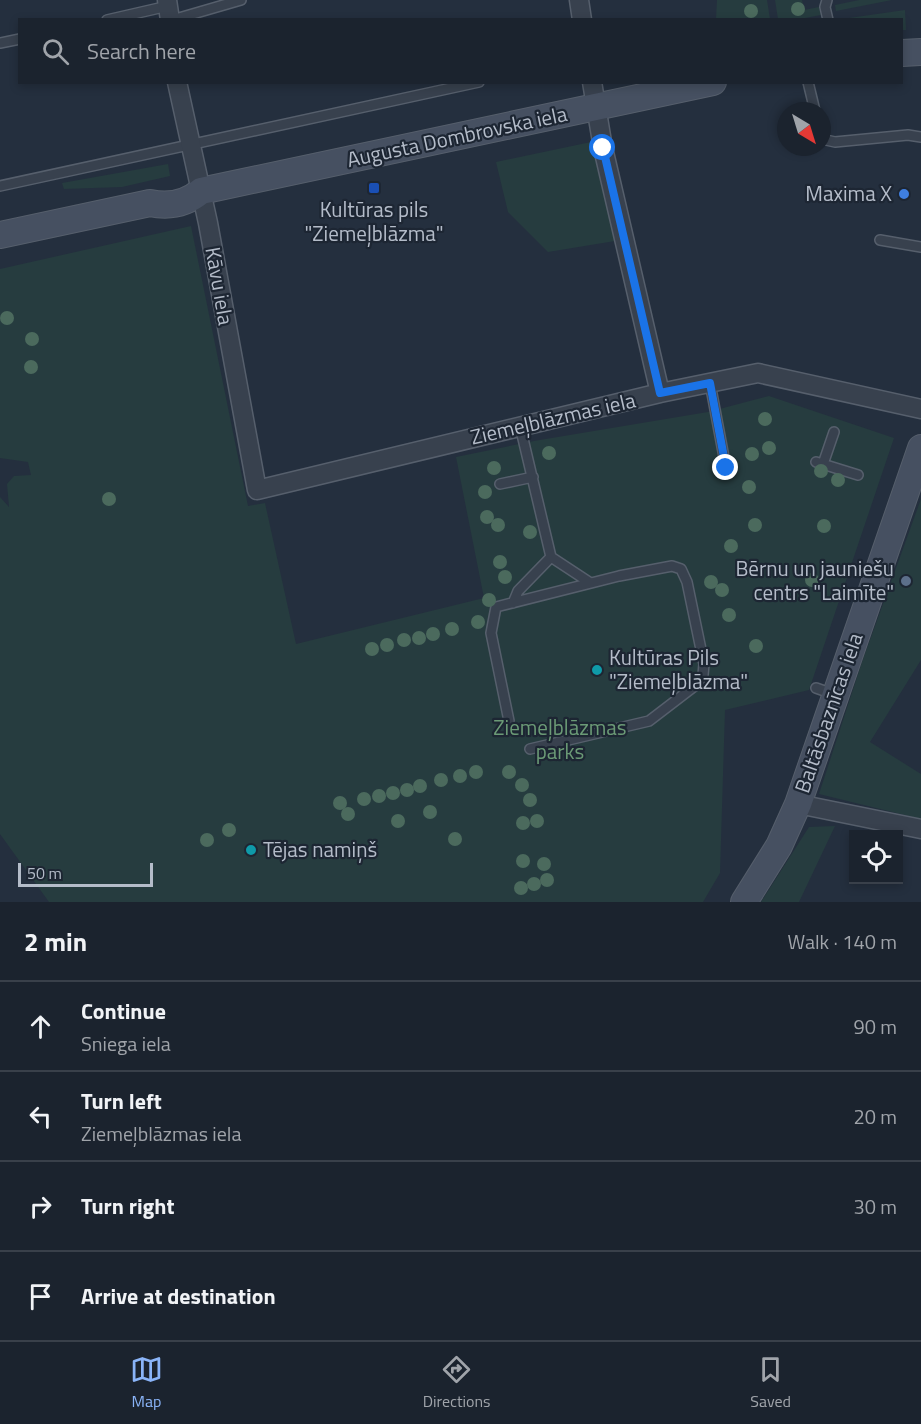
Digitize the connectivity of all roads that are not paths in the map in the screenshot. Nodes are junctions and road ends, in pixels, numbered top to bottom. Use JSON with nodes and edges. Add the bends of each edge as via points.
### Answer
{"nodes":[{"id":1,"x":241,"y":0,"type":"edge"},
{"id":2,"x":579,"y":0,"type":"edge"},
{"id":3,"x":827,"y":0,"type":"edge"},
{"id":4,"x":169,"y":11,"type":"edge"},
{"id":5,"x":121,"y":18,"type":"edge"},
{"id":6,"x":582,"y":18,"type":"edge"},
{"id":7,"x":828,"y":18,"type":"edge"},
{"id":8,"x":18,"y":39,"type":"edge"},
{"id":9,"x":0,"y":43,"type":"edge"},
{"id":10,"x":921,"y":52,"type":"edge"},
{"id":11,"x":903,"y":53,"type":"edge"},
{"id":12,"x":177,"y":84,"type":"edge"},
{"id":13,"x":470,"y":84,"type":"edge"},
{"id":14,"x":592,"y":84,"type":"edge"},
{"id":15,"x":704,"y":84,"type":"edge"},
{"id":16,"x":809,"y":84,"type":"edge"},
{"id":17,"x":814,"y":102,"type":"edge"},
{"id":18,"x":597,"y":108,"type":"junction"},
{"id":19,"x":921,"y":137,"type":"edge"},
{"id":20,"x":831,"y":141,"type":"edge"},
{"id":21,"x":192,"y":145,"type":"junction"},
{"id":22,"x":0,"y":186,"type":"edge"},
{"id":23,"x":201,"y":191,"type":"junction"},
{"id":24,"x":0,"y":235,"type":"edge"},
{"id":25,"x":880,"y":240,"type":"dead end"},
{"id":26,"x":921,"y":247,"type":"edge"},
{"id":27,"x":710,"y":383,"type":"junction"},
{"id":28,"x":660,"y":393,"type":"junction"},
{"id":29,"x":921,"y":409,"type":"edge"},
{"id":30,"x":520,"y":426,"type":"junction"},
{"id":31,"x":834,"y":432,"type":"dead end"},
{"id":32,"x":921,"y":448,"type":"edge"},
{"id":33,"x":726,"y":468,"type":"dead end"},
{"id":34,"x":858,"y":475,"type":"dead end"},
{"id":35,"x":533,"y":477,"type":"junction"},
{"id":36,"x":500,"y":484,"type":"dead end"},
{"id":37,"x":257,"y":490,"type":"joint"},
{"id":38,"x":552,"y":557,"type":"junction"},
{"id":39,"x":589,"y":582,"type":"junction"},
{"id":40,"x":513,"y":603,"type":"junction"},
{"id":41,"x":509,"y":721,"type":"dead end"},
{"id":42,"x":530,"y":749,"type":"dead end"},
{"id":43,"x":798,"y":804,"type":"junction"},
{"id":44,"x":921,"y":829,"type":"edge"},
{"id":45,"x":744,"y":902,"type":"edge"}],
"edges":[{"from":1,"to":4,"type":"lane"},
{"from":2,"to":6,"type":"street"},
{"from":3,"to":7,"type":"lane"},
{"from":4,"to":5,"type":"lane"},
{"from":8,"to":9,"type":"lane"},
{"from":10,"to":11,"type":"main road"},
{"from":12,"to":21,"type":"street","name":"Kāvu iela"},
{"from":13,"to":21,"type":"lane"},
{"from":14,"to":18,"type":"street"},
{"from":15,"to":18,"type":"main road","name":"Augusta Dombrovska iela"},
{"from":16,"to":17,"type":"lane"},
{"from":18,"to":23,"type":"main road","name":"Augusta Dombrovska iela"},
{"from":18,"to":28,"type":"street","via":[[603,148],[658,357]]},
{"from":19,"to":20,"type":"lane"},
{"from":21,"to":22,"type":"lane"},
{"from":21,"to":23,"type":"street","name":"Kāvu iela"},
{"from":23,"to":24,"type":"main road","name":"Augusta Dombrovska iela","via":[[189,186],[177,188],[162,192],[150,203]]},
{"from":23,"to":37,"type":"street","name":"Kāvu iela"},
{"from":25,"to":26,"type":"lane"},
{"from":27,"to":28,"type":"street","name":"Ziemeļblāzmas iela"},
{"from":27,"to":29,"type":"street","name":"Ziemeļblāzmas iela","via":[[758,373]]},
{"from":27,"to":33,"type":"lane"},
{"from":28,"to":30,"type":"street","name":"Ziemeļblāzmas iela"},
{"from":30,"to":35,"type":"lane"},
{"from":30,"to":37,"type":"street","name":"Ziemeļblāzmas iela"},
{"from":31,"to":34,"type":"lane","via":[[820,463]]},
{"from":32,"to":43,"type":"main road","name":"Baltāsbaznīcas iela","via":[[826,692]]},
{"from":35,"to":36,"type":"lane"},
{"from":35,"to":38,"type":"lane"},
{"from":38,"to":39,"type":"lane"},
{"from":38,"to":40,"type":"lane","via":[[518,591]]},
{"from":39,"to":40,"type":"lane"},
{"from":39,"to":42,"type":"lane","via":[[672,566],[681,570],[687,582],[703,675],[696,685],[649,721]]},
{"from":40,"to":41,"type":"lane","via":[[496,607],[491,633]]},
{"from":43,"to":44,"type":"street"},
{"from":43,"to":45,"type":"main road","name":"Baltāsbaznīcas iela","via":[[779,846]]}]}
